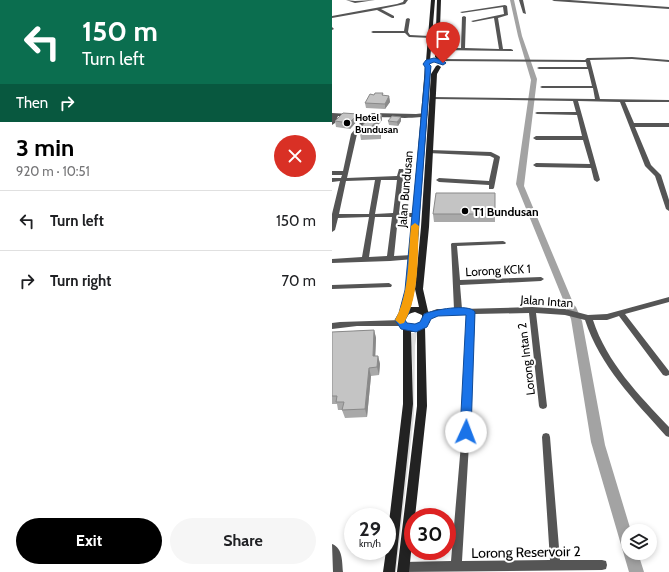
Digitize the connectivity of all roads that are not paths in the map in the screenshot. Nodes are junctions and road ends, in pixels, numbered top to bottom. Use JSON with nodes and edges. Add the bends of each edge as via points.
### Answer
{"nodes":[{"id":1,"x":348,"y":0,"type":"edge"},
{"id":2,"x":373,"y":0,"type":"edge"},
{"id":3,"x":406,"y":0,"type":"edge"},
{"id":4,"x":433,"y":0,"type":"edge"},
{"id":5,"x":439,"y":0,"type":"edge"},
{"id":6,"x":522,"y":0,"type":"edge"},
{"id":7,"x":554,"y":0,"type":"edge"},
{"id":8,"x":608,"y":0,"type":"edge"},
{"id":9,"x":605,"y":4,"type":"junction"},
{"id":10,"x":669,"y":8,"type":"edge"},
{"id":11,"x":378,"y":9,"type":"junction"},
{"id":12,"x":462,"y":12,"type":"dead end"},
{"id":13,"x":526,"y":13,"type":"dead end"},
{"id":14,"x":332,"y":17,"type":"edge"},
{"id":15,"x":393,"y":17,"type":"dead end"},
{"id":16,"x":464,"y":17,"type":"dead end"},
{"id":17,"x":496,"y":17,"type":"junction"},
{"id":18,"x":408,"y":19,"type":"dead end"},
{"id":19,"x":474,"y":21,"type":"dead end"},
{"id":20,"x":373,"y":32,"type":"dead end"},
{"id":21,"x":406,"y":32,"type":"junction"},
{"id":22,"x":430,"y":37,"type":"junction"},
{"id":23,"x":437,"y":50,"type":"junction"},
{"id":24,"x":464,"y":50,"type":"junction"},
{"id":25,"x":501,"y":50,"type":"junction"},
{"id":26,"x":511,"y":50,"type":"dead end"},
{"id":27,"x":588,"y":60,"type":"junction"},
{"id":28,"x":669,"y":61,"type":"edge"},
{"id":29,"x":428,"y":64,"type":"junction"},
{"id":30,"x":440,"y":64,"type":"junction"},
{"id":31,"x":540,"y":68,"type":"dead end"},
{"id":32,"x":589,"y":68,"type":"junction"},
{"id":33,"x":542,"y":87,"type":"dead end"},
{"id":34,"x":594,"y":87,"type":"junction"},
{"id":35,"x":575,"y":100,"type":"junction"},
{"id":36,"x":598,"y":100,"type":"junction"},
{"id":37,"x":622,"y":100,"type":"junction"},
{"id":38,"x":432,"y":101,"type":"junction"},
{"id":39,"x":669,"y":101,"type":"edge"},
{"id":40,"x":537,"y":113,"type":"dead end"},
{"id":41,"x":334,"y":114,"type":"edge"},
{"id":42,"x":579,"y":114,"type":"junction"},
{"id":43,"x":368,"y":116,"type":"junction"},
{"id":44,"x":424,"y":117,"type":"junction"},
{"id":45,"x":332,"y":123,"type":"edge"},
{"id":46,"x":632,"y":125,"type":"junction"},
{"id":47,"x":669,"y":125,"type":"edge"},
{"id":48,"x":536,"y":138,"type":"dead end"},
{"id":49,"x":585,"y":138,"type":"junction"},
{"id":50,"x":430,"y":152,"type":"junction"},
{"id":51,"x":536,"y":165,"type":"dead end"},
{"id":52,"x":593,"y":166,"type":"junction"},
{"id":53,"x":401,"y":170,"type":"dead end"},
{"id":54,"x":332,"y":173,"type":"edge"},
{"id":55,"x":345,"y":176,"type":"junction"},
{"id":56,"x":378,"y":178,"type":"junction"},
{"id":57,"x":400,"y":178,"type":"junction"},
{"id":58,"x":332,"y":180,"type":"edge"},
{"id":59,"x":439,"y":180,"type":"dead end"},
{"id":60,"x":597,"y":180,"type":"dead end"},
{"id":61,"x":669,"y":209,"type":"edge"},
{"id":62,"x":416,"y":214,"type":"junction"},
{"id":63,"x":372,"y":215,"type":"junction"},
{"id":64,"x":396,"y":215,"type":"junction"},
{"id":65,"x":334,"y":216,"type":"edge"},
{"id":66,"x":332,"y":230,"type":"edge"},
{"id":67,"x":504,"y":243,"type":"dead end"},
{"id":68,"x":412,"y":257,"type":"junction"},
{"id":69,"x":390,"y":259,"type":"junction"},
{"id":70,"x":364,"y":260,"type":"junction"},
{"id":71,"x":332,"y":261,"type":"edge"},
{"id":72,"x":541,"y":279,"type":"dead end"},
{"id":73,"x":456,"y":283,"type":"junction"},
{"id":74,"x":389,"y":285,"type":"dead end"},
{"id":75,"x":332,"y":287,"type":"edge"},
{"id":76,"x":669,"y":299,"type":"edge"},
{"id":77,"x":532,"y":310,"type":"junction"},
{"id":78,"x":458,"y":311,"type":"junction"},
{"id":79,"x":471,"y":312,"type":"junction"},
{"id":80,"x":404,"y":313,"type":"junction"},
{"id":81,"x":425,"y":314,"type":"junction"},
{"id":82,"x":621,"y":314,"type":"junction"},
{"id":83,"x":585,"y":317,"type":"junction"},
{"id":84,"x":404,"y":325,"type":"junction"},
{"id":85,"x":332,"y":326,"type":"edge"},
{"id":86,"x":421,"y":327,"type":"junction"},
{"id":87,"x":666,"y":373,"type":"dead end"},
{"id":88,"x":543,"y":406,"type":"dead end"},
{"id":89,"x":466,"y":432,"type":"dead end"},
{"id":90,"x":669,"y":433,"type":"edge"},
{"id":91,"x":546,"y":437,"type":"dead end"},
{"id":92,"x":464,"y":444,"type":"dead end"},
{"id":93,"x":332,"y":549,"type":"edge"},
{"id":94,"x":554,"y":565,"type":"junction"},
{"id":95,"x":602,"y":565,"type":"dead end"},
{"id":96,"x":456,"y":567,"type":"junction"},
{"id":97,"x":403,"y":569,"type":"edge"},
{"id":98,"x":338,"y":572,"type":"edge"},
{"id":99,"x":389,"y":572,"type":"edge"}],
"edges":[{"from":1,"to":2,"type":"street"},
{"from":3,"to":11,"type":"street"},
{"from":4,"to":22,"type":"main road","name":"Jalan Bundusan"},
{"from":5,"to":23,"type":"main road","name":"Jalan Bundusan"},
{"from":6,"to":13,"type":"street"},
{"from":7,"to":9,"type":"street"},
{"from":8,"to":9,"type":"street"},
{"from":9,"to":10,"type":"street"},
{"from":11,"to":14,"type":"street"},
{"from":11,"to":15,"type":"street"},
{"from":12,"to":17,"type":"street","via":[[505,6],[506,14]]},
{"from":16,"to":24,"type":"street"},
{"from":17,"to":19,"type":"street"},
{"from":17,"to":25,"type":"street"},
{"from":18,"to":21,"type":"street"},
{"from":20,"to":21,"type":"street"},
{"from":21,"to":22,"type":"street","via":[[412,37]]},
{"from":22,"to":29,"type":"main road","name":"Jalan Bundusan"},
{"from":23,"to":24,"type":"street"},
{"from":23,"to":30,"type":"main road","name":"Jalan Bundusan"},
{"from":24,"to":25,"type":"street"},
{"from":25,"to":26,"type":"street"},
{"from":27,"to":28,"type":"street","via":[[632,58]]},
{"from":27,"to":30,"type":"street","via":[[454,61]]},
{"from":27,"to":32,"type":"street"},
{"from":29,"to":30,"type":"main road"},
{"from":29,"to":44,"type":"main road","name":"Jalan Bundusan"},
{"from":30,"to":38,"type":"main road","name":"Jalan Bundusan","via":[[434,73]]},
{"from":31,"to":32,"type":"street"},
{"from":32,"to":34,"type":"street"},
{"from":33,"to":34,"type":"street"},
{"from":34,"to":36,"type":"street"},
{"from":35,"to":36,"type":"street"},
{"from":35,"to":38,"type":"street"},
{"from":35,"to":42,"type":"street"},
{"from":36,"to":37,"type":"street"},
{"from":37,"to":39,"type":"street"},
{"from":37,"to":46,"type":"street"},
{"from":38,"to":44,"type":"main road","via":[[428,116]]},
{"from":38,"to":50,"type":"main road","name":"Jalan Bundusan"},
{"from":40,"to":42,"type":"street"},
{"from":41,"to":43,"type":"street"},
{"from":41,"to":45,"type":"street"},
{"from":42,"to":49,"type":"street"},
{"from":43,"to":44,"type":"street"},
{"from":43,"to":55,"type":"street","via":[[354,134]]},
{"from":44,"to":62,"type":"main road","name":"Jalan Bundusan"},
{"from":46,"to":47,"type":"street"},
{"from":46,"to":61,"type":"street","via":[[648,166],[658,175]]},
{"from":48,"to":49,"type":"street"},
{"from":49,"to":52,"type":"street"},
{"from":50,"to":59,"type":"street","via":[[491,154],[497,157],[492,185]]},
{"from":50,"to":81,"type":"main road","name":"Jalan Bundusan","via":[[419,289]]},
{"from":51,"to":52,"type":"street"},
{"from":52,"to":60,"type":"street"},
{"from":53,"to":57,"type":"street"},
{"from":54,"to":55,"type":"street"},
{"from":55,"to":56,"type":"street"},
{"from":55,"to":58,"type":"street"},
{"from":55,"to":65,"type":"street"},
{"from":56,"to":57,"type":"street"},
{"from":56,"to":63,"type":"street"},
{"from":57,"to":64,"type":"street"},
{"from":62,"to":64,"type":"street"},
{"from":62,"to":68,"type":"main road","name":"Jalan Bundusan"},
{"from":63,"to":64,"type":"street"},
{"from":63,"to":65,"type":"street"},
{"from":63,"to":70,"type":"street"},
{"from":64,"to":69,"type":"street"},
{"from":65,"to":66,"type":"street"},
{"from":67,"to":73,"type":"street","via":[[454,244]]},
{"from":68,"to":69,"type":"street"},
{"from":68,"to":80,"type":"main road","name":"Jalan Bundusan","via":[[410,290]]},
{"from":69,"to":70,"type":"street"},
{"from":70,"to":71,"type":"street"},
{"from":72,"to":73,"type":"street","name":"Lorong KCK 1"},
{"from":73,"to":78,"type":"street"},
{"from":74,"to":75,"type":"street"},
{"from":76,"to":82,"type":"street"},
{"from":77,"to":79,"type":"street","name":"Jalan Intan"},
{"from":77,"to":83,"type":"street","name":"Jalan Intan","via":[[565,312]]},
{"from":77,"to":88,"type":"street","name":"Lorong Intan 2"},
{"from":78,"to":79,"type":"street","name":"Jalan Intan"},
{"from":78,"to":81,"type":"street","name":"Jalan Intan"},
{"from":79,"to":89,"type":"street"},
{"from":80,"to":81,"type":"main road","via":[[412,310]]},
{"from":80,"to":84,"type":"main road","name":"Jalan Bundusan","via":[[400,318]]},
{"from":81,"to":86,"type":"main road","via":[[426,322]]},
{"from":82,"to":83,"type":"street"},
{"from":82,"to":87,"type":"street"},
{"from":83,"to":90,"type":"street","name":"Jalan Intan","via":[[601,351],[634,395]]},
{"from":84,"to":85,"type":"street","via":[[347,323]]},
{"from":84,"to":86,"type":"main road"},
{"from":84,"to":99,"type":"main road","via":[[408,404]]},
{"from":86,"to":97,"type":"main road","via":[[422,406]]},
{"from":91,"to":94,"type":"street"},
{"from":92,"to":96,"type":"street"},
{"from":93,"to":98,"type":"street","via":[[336,555]]},
{"from":94,"to":95,"type":"street","name":"Lorong Reservoir 2"},
{"from":94,"to":96,"type":"street","name":"Lorong Reservoir 2"},
{"from":96,"to":97,"type":"street","name":"Lorong Reservoir 2"}]}
